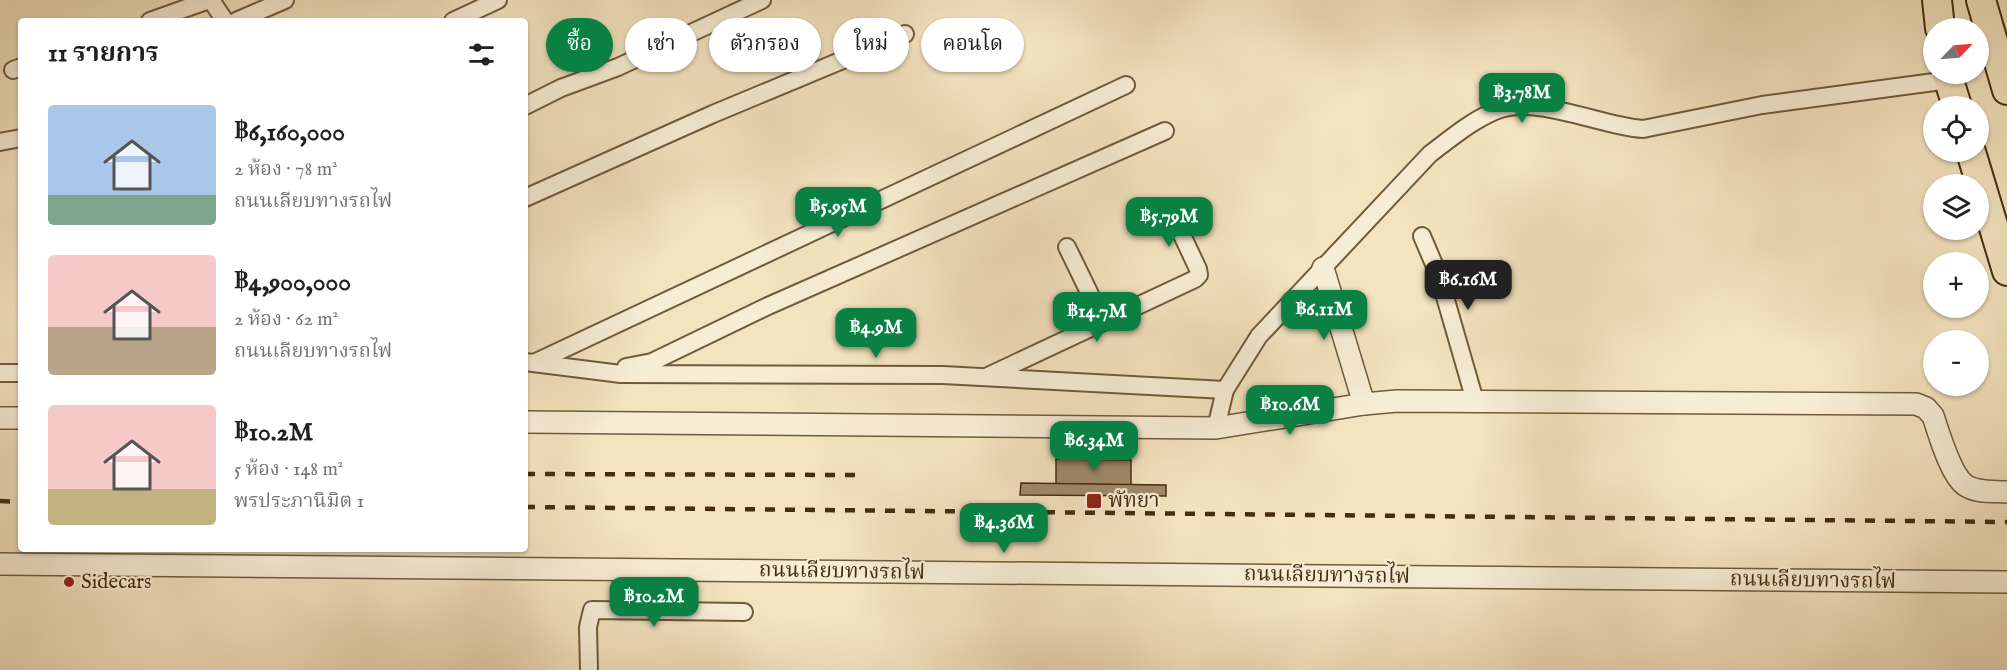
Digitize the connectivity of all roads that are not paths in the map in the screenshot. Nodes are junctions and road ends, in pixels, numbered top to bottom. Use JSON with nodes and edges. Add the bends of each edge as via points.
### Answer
{"nodes":[{"id":1,"x":210,"y":0,"type":"edge"},
{"id":2,"x":285,"y":0,"type":"edge"},
{"id":3,"x":498,"y":0,"type":"edge"},
{"id":4,"x":762,"y":0,"type":"edge"},
{"id":5,"x":1937,"y":0,"type":"edge"},
{"id":6,"x":1981,"y":0,"type":"edge"},
{"id":7,"x":159,"y":18,"type":"edge"},
{"id":8,"x":223,"y":18,"type":"edge"},
{"id":9,"x":243,"y":18,"type":"edge"},
{"id":10,"x":459,"y":18,"type":"edge"},
{"id":11,"x":1939,"y":18,"type":"edge"},
{"id":12,"x":833,"y":64,"type":"edge"},
{"id":13,"x":1126,"y":85,"type":"dead end"},
{"id":14,"x":1951,"y":87,"type":"edge"},
{"id":15,"x":2007,"y":90,"type":"edge"},
{"id":16,"x":528,"y":104,"type":"edge"},
{"id":17,"x":1165,"y":130,"type":"dead end"},
{"id":18,"x":18,"y":139,"type":"edge"},
{"id":19,"x":0,"y":142,"type":"edge"},
{"id":20,"x":1974,"y":162,"type":"edge"},
{"id":21,"x":528,"y":197,"type":"edge"},
{"id":22,"x":1174,"y":218,"type":"dead end"},
{"id":23,"x":1422,"y":236,"type":"dead end"},
{"id":24,"x":1067,"y":248,"type":"dead end"},
{"id":25,"x":1323,"y":268,"type":"junction"},
{"id":26,"x":2006,"y":268,"type":"edge"},
{"id":27,"x":1103,"y":321,"type":"junction"},
{"id":28,"x":531,"y":362,"type":"edge"},
{"id":29,"x":554,"y":365,"type":"junction"},
{"id":30,"x":18,"y":373,"type":"edge"},
{"id":31,"x":0,"y":374,"type":"edge"},
{"id":32,"x":985,"y":378,"type":"junction"},
{"id":33,"x":1225,"y":390,"type":"junction"},
{"id":34,"x":1475,"y":401,"type":"junction"},
{"id":35,"x":1364,"y":404,"type":"junction"},
{"id":36,"x":0,"y":418,"type":"edge"},
{"id":37,"x":18,"y":418,"type":"edge"},
{"id":38,"x":528,"y":422,"type":"edge"},
{"id":39,"x":1216,"y":428,"type":"junction"},
{"id":40,"x":2007,"y":492,"type":"edge"},
{"id":41,"x":0,"y":564,"type":"edge"},
{"id":42,"x":2007,"y":582,"type":"edge"},
{"id":43,"x":744,"y":612,"type":"dead end"},
{"id":44,"x":589,"y":670,"type":"edge"}],
"edges":[{"from":1,"to":7,"type":"street"},
{"from":1,"to":8,"type":"street"},
{"from":2,"to":9,"type":"street"},
{"from":3,"to":10,"type":"street"},
{"from":4,"to":16,"type":"street"},
{"from":5,"to":11,"type":"highway"},
{"from":6,"to":15,"type":"highway"},
{"from":12,"to":21,"type":"street"},
{"from":13,"to":28,"type":"street"},
{"from":14,"to":25,"type":"street","via":[[1762,105],[1643,129],[1533,106],[1495,111],[1462,129],[1430,154]]},
{"from":17,"to":29,"type":"street","via":[[768,306],[652,362],[630,367]]},
{"from":18,"to":19,"type":"street"},
{"from":20,"to":26,"type":"highway"},
{"from":22,"to":27,"type":"street","via":[[1198,275]]},
{"from":23,"to":34,"type":"street","via":[[1439,276]]},
{"from":24,"to":27,"type":"street"},
{"from":25,"to":33,"type":"street","via":[[1259,336]]},
{"from":25,"to":35,"type":"street"},
{"from":27,"to":32,"type":"street"},
{"from":28,"to":29,"type":"street"},
{"from":29,"to":32,"type":"street","via":[[621,374]]},
{"from":30,"to":31,"type":"street"},
{"from":32,"to":33,"type":"street"},
{"from":33,"to":39,"type":"street"},
{"from":34,"to":35,"type":"street"},
{"from":34,"to":40,"type":"street","via":[[1916,404],[1933,416],[1956,474],[1965,485]]},
{"from":35,"to":39,"type":"street"},
{"from":36,"to":37,"type":"street"},
{"from":38,"to":39,"type":"street"},
{"from":41,"to":42,"type":"street","name":"ถนนเลียบทางรถไฟ"},
{"from":43,"to":44,"type":"street","via":[[592,610],[588,627]]}]}
